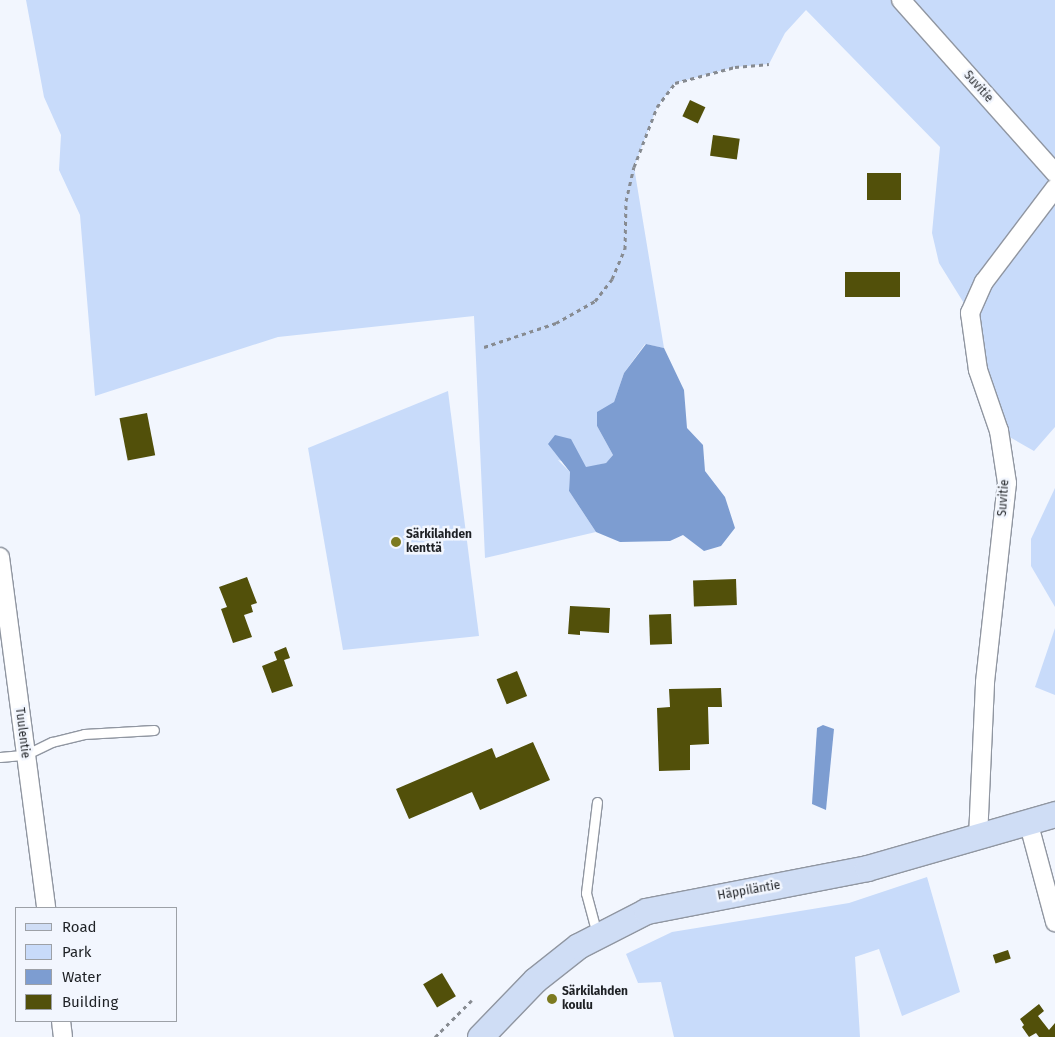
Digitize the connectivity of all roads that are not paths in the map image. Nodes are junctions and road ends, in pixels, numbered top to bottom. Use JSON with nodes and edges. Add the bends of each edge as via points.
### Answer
{"nodes":[{"id":1,"x":901,"y":0,"type":"edge"},
{"id":2,"x":1055,"y":173,"type":"edge"},
{"id":3,"x":1055,"y":188,"type":"edge"},
{"id":4,"x":0,"y":557,"type":"edge"},
{"id":5,"x":154,"y":730,"type":"dead end"},
{"id":6,"x":25,"y":755,"type":"junction"},
{"id":7,"x":0,"y":757,"type":"edge"},
{"id":8,"x":597,"y":802,"type":"dead end"},
{"id":9,"x":1055,"y":814,"type":"edge"},
{"id":10,"x":1028,"y":821,"type":"junction"},
{"id":11,"x":978,"y":838,"type":"junction"},
{"id":12,"x":46,"y":907,"type":"edge"},
{"id":13,"x":1055,"y":922,"type":"edge"},
{"id":14,"x":597,"y":936,"type":"junction"},
{"id":15,"x":61,"y":1022,"type":"edge"},
{"id":16,"x":63,"y":1037,"type":"edge"},
{"id":17,"x":480,"y":1037,"type":"edge"}],
"edges":[{"from":1,"to":2,"type":"street","name":"Suvitie"},
{"from":3,"to":11,"type":"street","name":"Suvitie","via":[[984,282],[970,313],[978,370],[999,431],[1007,483],[985,682]]},
{"from":4,"to":6,"type":"street","name":"Tuulentie"},
{"from":5,"to":6,"type":"lane","via":[[84,734],[52,742]]},
{"from":6,"to":7,"type":"lane"},
{"from":6,"to":12,"type":"street","name":"Tuulentie"},
{"from":8,"to":14,"type":"lane","via":[[586,893]]},
{"from":9,"to":10,"type":"street","name":"Häppiläntie"},
{"from":10,"to":11,"type":"street","name":"Häppiläntie"},
{"from":10,"to":13,"type":"street"},
{"from":11,"to":14,"type":"street","name":"Häppiläntie","via":[[868,868],[646,911]]},
{"from":14,"to":17,"type":"street","name":"Häppiläntie","via":[[578,946],[535,980]]},
{"from":15,"to":16,"type":"street"}]}
